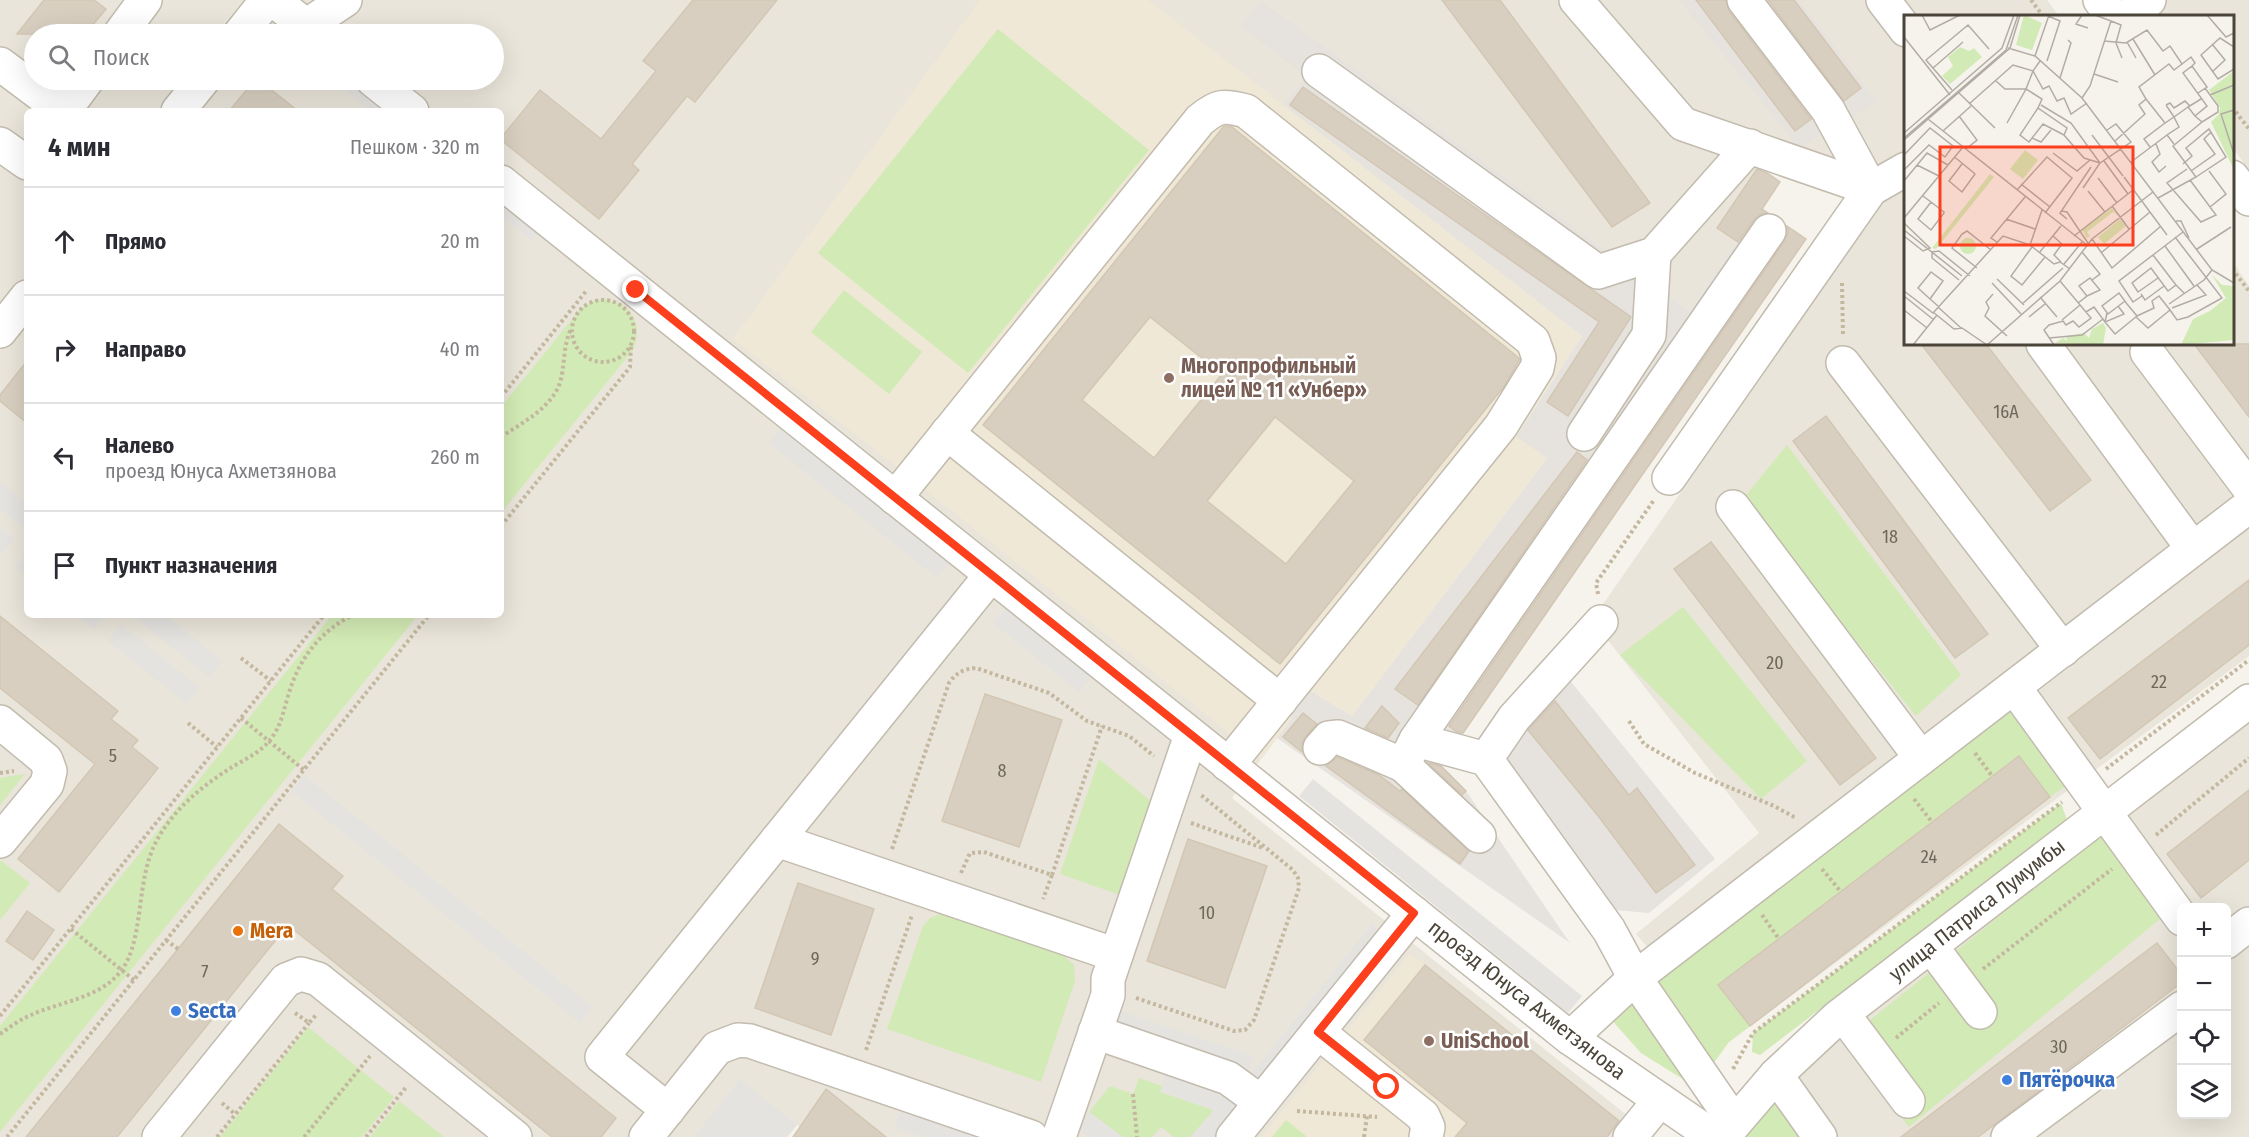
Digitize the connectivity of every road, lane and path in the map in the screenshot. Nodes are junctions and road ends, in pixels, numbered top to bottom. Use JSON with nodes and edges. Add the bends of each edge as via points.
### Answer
{"nodes":[{"id":1,"x":146,"y":0,"type":"edge"},
{"id":2,"x":267,"y":0,"type":"edge"},
{"id":3,"x":273,"y":0,"type":"edge"},
{"id":4,"x":345,"y":0,"type":"edge"},
{"id":5,"x":1576,"y":0,"type":"edge"},
{"id":6,"x":1744,"y":0,"type":"edge"},
{"id":7,"x":1883,"y":0,"type":"edge"},
{"id":8,"x":2031,"y":0,"type":"edge"},
{"id":9,"x":2100,"y":0,"type":"edge"},
{"id":10,"x":2149,"y":0,"type":"edge"},
{"id":11,"x":2042,"y":15,"type":"edge"},
{"id":12,"x":2111,"y":15,"type":"edge"},
{"id":13,"x":2129,"y":15,"type":"edge"},
{"id":14,"x":128,"y":24,"type":"edge"},
{"id":15,"x":248,"y":24,"type":"edge"},
{"id":16,"x":303,"y":24,"type":"edge"},
{"id":17,"x":318,"y":24,"type":"edge"},
{"id":18,"x":1904,"y":29,"type":"edge"},
{"id":19,"x":0,"y":64,"type":"edge"},
{"id":20,"x":1319,"y":71,"type":"dead end"},
{"id":21,"x":24,"y":82,"type":"edge"},
{"id":22,"x":35,"y":90,"type":"edge"},
{"id":23,"x":79,"y":90,"type":"edge"},
{"id":24,"x":195,"y":90,"type":"edge"},
{"id":25,"x":386,"y":90,"type":"edge"},
{"id":26,"x":59,"y":108,"type":"edge"},
{"id":27,"x":65,"y":108,"type":"edge"},
{"id":28,"x":180,"y":108,"type":"edge"},
{"id":29,"x":408,"y":108,"type":"edge"},
{"id":30,"x":2234,"y":110,"type":"edge"},
{"id":31,"x":2249,"y":129,"type":"edge"},
{"id":32,"x":0,"y":144,"type":"edge"},
{"id":33,"x":1750,"y":146,"type":"junction"},
{"id":34,"x":2249,"y":154,"type":"edge"},
{"id":35,"x":24,"y":161,"type":"edge"},
{"id":36,"x":2234,"y":165,"type":"edge"},
{"id":37,"x":1904,"y":170,"type":"edge"},
{"id":38,"x":2234,"y":180,"type":"edge"},
{"id":39,"x":504,"y":184,"type":"edge"},
{"id":40,"x":1871,"y":189,"type":"junction"},
{"id":41,"x":2249,"y":199,"type":"edge"},
{"id":42,"x":1769,"y":231,"type":"dead end"},
{"id":43,"x":1654,"y":254,"type":"junction"},
{"id":44,"x":2234,"y":272,"type":"edge"},
{"id":45,"x":1842,"y":279,"type":"dead end"},
{"id":46,"x":587,"y":290,"type":"dead end"},
{"id":47,"x":2249,"y":291,"type":"edge"},
{"id":48,"x":24,"y":301,"type":"edge"},
{"id":49,"x":572,"y":328,"type":"junction"},
{"id":50,"x":0,"y":331,"type":"edge"},
{"id":51,"x":631,"y":345,"type":"junction"},
{"id":52,"x":2044,"y":345,"type":"edge"},
{"id":53,"x":2147,"y":352,"type":"dead end"},
{"id":54,"x":1843,"y":363,"type":"joint"},
{"id":55,"x":504,"y":393,"type":"edge"},
{"id":56,"x":947,"y":434,"type":"junction"},
{"id":57,"x":1584,"y":434,"type":"dead end"},
{"id":58,"x":504,"y":435,"type":"edge"},
{"id":59,"x":1669,"y":478,"type":"joint"},
{"id":60,"x":2249,"y":488,"type":"edge"},
{"id":61,"x":895,"y":498,"type":"junction"},
{"id":62,"x":2249,"y":506,"type":"edge"},
{"id":63,"x":1733,"y":507,"type":"dead end"},
{"id":64,"x":504,"y":522,"type":"edge"},
{"id":65,"x":2193,"y":549,"type":"junction"},
{"id":66,"x":991,"y":575,"type":"junction"},
{"id":67,"x":322,"y":618,"type":"edge"},
{"id":68,"x":348,"y":618,"type":"edge"},
{"id":69,"x":427,"y":618,"type":"edge"},
{"id":70,"x":1601,"y":622,"type":"joint"},
{"id":71,"x":2063,"y":650,"type":"junction"},
{"id":72,"x":241,"y":658,"type":"dead end"},
{"id":73,"x":2249,"y":660,"type":"edge"},
{"id":74,"x":271,"y":681,"type":"junction"},
{"id":75,"x":2014,"y":687,"type":"junction"},
{"id":76,"x":1280,"y":701,"type":"junction"},
{"id":77,"x":2249,"y":701,"type":"edge"},
{"id":78,"x":241,"y":718,"type":"junction"},
{"id":79,"x":1629,"y":721,"type":"dead end"},
{"id":80,"x":0,"y":722,"type":"edge"},
{"id":81,"x":188,"y":723,"type":"dead end"},
{"id":82,"x":1102,"y":726,"type":"junction"},
{"id":83,"x":1191,"y":735,"type":"junction"},
{"id":84,"x":269,"y":741,"type":"junction"},
{"id":85,"x":218,"y":747,"type":"junction"},
{"id":86,"x":1320,"y":748,"type":"dead end"},
{"id":87,"x":1409,"y":753,"type":"junction"},
{"id":88,"x":1921,"y":758,"type":"junction"},
{"id":89,"x":2249,"y":758,"type":"edge"},
{"id":90,"x":1486,"y":759,"type":"junction"},
{"id":91,"x":1228,"y":765,"type":"junction"},
{"id":92,"x":304,"y":770,"type":"junction"},
{"id":93,"x":1178,"y":776,"type":"junction"},
{"id":94,"x":2097,"y":776,"type":"dead end"},
{"id":95,"x":2068,"y":798,"type":"dead end"},
{"id":96,"x":2104,"y":812,"type":"junction"},
{"id":97,"x":1165,"y":814,"type":"junction"},
{"id":98,"x":1823,"y":833,"type":"junction"},
{"id":99,"x":1479,"y":836,"type":"dead end"},
{"id":100,"x":777,"y":840,"type":"junction"},
{"id":101,"x":0,"y":842,"type":"edge"},
{"id":102,"x":1267,"y":849,"type":"junction"},
{"id":103,"x":2134,"y":853,"type":"junction"},
{"id":104,"x":1052,"y":875,"type":"junction"},
{"id":105,"x":882,"y":876,"type":"junction"},
{"id":106,"x":921,"y":889,"type":"junction"},
{"id":107,"x":952,"y":899,"type":"junction"},
{"id":108,"x":1414,"y":913,"type":"junction"},
{"id":109,"x":2177,"y":913,"type":"edge"},
{"id":110,"x":2249,"y":924,"type":"edge"},
{"id":111,"x":1034,"y":927,"type":"junction"},
{"id":112,"x":71,"y":929,"type":"junction"},
{"id":113,"x":2231,"y":938,"type":"edge"},
{"id":114,"x":166,"y":940,"type":"junction"},
{"id":115,"x":1931,"y":946,"type":"junction"},
{"id":116,"x":178,"y":949,"type":"dead end"},
{"id":117,"x":1116,"y":955,"type":"junction"},
{"id":118,"x":122,"y":970,"type":"junction"},
{"id":119,"x":1635,"y":978,"type":"junction"},
{"id":120,"x":134,"y":980,"type":"junction"},
{"id":121,"x":1961,"y":986,"type":"junction"},
{"id":122,"x":1109,"y":989,"type":"junction"},
{"id":123,"x":1980,"y":1012,"type":"dead end"},
{"id":124,"x":1843,"y":1014,"type":"junction"},
{"id":125,"x":0,"y":1016,"type":"edge"},
{"id":126,"x":2177,"y":1020,"type":"edge"},
{"id":127,"x":309,"y":1023,"type":"dead end"},
{"id":128,"x":1095,"y":1032,"type":"junction"},
{"id":129,"x":1318,"y":1032,"type":"junction"},
{"id":130,"x":0,"y":1034,"type":"edge"},
{"id":131,"x":388,"y":1034,"type":"junction"},
{"id":132,"x":1570,"y":1038,"type":"junction"},
{"id":133,"x":866,"y":1050,"type":"dead end"},
{"id":134,"x":1874,"y":1055,"type":"junction"},
{"id":135,"x":425,"y":1064,"type":"junction"},
{"id":136,"x":1732,"y":1070,"type":"dead end"},
{"id":137,"x":1776,"y":1075,"type":"junction"},
{"id":138,"x":1133,"y":1094,"type":"dead end"},
{"id":139,"x":1660,"y":1100,"type":"junction"},
{"id":140,"x":1908,"y":1101,"type":"dead end"},
{"id":141,"x":1261,"y":1102,"type":"junction"},
{"id":142,"x":668,"y":1110,"type":"junction"},
{"id":143,"x":1297,"y":1111,"type":"dead end"},
{"id":144,"x":1367,"y":1116,"type":"junction"},
{"id":145,"x":1380,"y":1118,"type":"dead end"},
{"id":146,"x":1724,"y":1132,"type":"edge"},
{"id":147,"x":7,"y":1137,"type":"edge"},
{"id":148,"x":159,"y":1137,"type":"edge"},
{"id":149,"x":217,"y":1137,"type":"edge"},
{"id":150,"x":304,"y":1137,"type":"edge"},
{"id":151,"x":366,"y":1137,"type":"edge"},
{"id":152,"x":515,"y":1137,"type":"edge"},
{"id":153,"x":646,"y":1137,"type":"edge"},
{"id":154,"x":1031,"y":1137,"type":"edge"},
{"id":155,"x":1059,"y":1137,"type":"edge"},
{"id":156,"x":1137,"y":1137,"type":"edge"},
{"id":157,"x":1233,"y":1137,"type":"edge"},
{"id":158,"x":1364,"y":1137,"type":"edge"},
{"id":159,"x":1426,"y":1137,"type":"edge"},
{"id":160,"x":1630,"y":1137,"type":"edge"},
{"id":161,"x":1820,"y":1137,"type":"edge"},
{"id":162,"x":2008,"y":1137,"type":"edge"}],
"edges":[{"from":1,"to":14,"type":"street"},
{"from":2,"to":15,"type":"street"},
{"from":3,"to":16,"type":"street"},
{"from":4,"to":17,"type":"street"},
{"from":5,"to":33,"type":"street","via":[[1683,124]]},
{"from":6,"to":40,"type":"street","via":[[1828,110]]},
{"from":7,"to":18,"type":"street"},
{"from":8,"to":11,"type":"path"},
{"from":9,"to":12,"type":"street"},
{"from":10,"to":13,"type":"street"},
{"from":19,"to":21,"type":"street"},
{"from":20,"to":43,"type":"street","via":[[1598,272]]},
{"from":22,"to":26,"type":"street"},
{"from":23,"to":27,"type":"street"},
{"from":24,"to":28,"type":"street"},
{"from":25,"to":29,"type":"street"},
{"from":30,"to":31,"type":"path"},
{"from":32,"to":35,"type":"street"},
{"from":33,"to":40,"type":"street"},
{"from":33,"to":43,"type":"street"},
{"from":34,"to":36,"type":"street"},
{"from":37,"to":40,"type":"street"},
{"from":38,"to":41,"type":"street"},
{"from":39,"to":61,"type":"street","name":"проезд Юнуса Ахметзянова"},
{"from":40,"to":59,"type":"street"},
{"from":42,"to":87,"type":"street"},
{"from":43,"to":57,"type":"street","via":[[1648,334]]},
{"from":44,"to":47,"type":"path"},
{"from":45,"to":54,"type":"path"},
{"from":46,"to":55,"type":"path"},
{"from":48,"to":50,"type":"street"},
{"from":49,"to":51,"type":"path","via":[[576,346],[589,359],[608,362]]},
{"from":49,"to":51,"type":"path","via":[[585,306],[608,301],[621,307],[631,320]]},
{"from":49,"to":58,"type":"path","via":[[565,346],[561,380],[552,398]]},
{"from":51,"to":64,"type":"path","via":[[630,367]]},
{"from":52,"to":65,"type":"street"},
{"from":53,"to":60,"type":"street"},
{"from":54,"to":71,"type":"street"},
{"from":56,"to":61,"type":"street"},
{"from":56,"to":76,"type":"street"},
{"from":56,"to":76,"type":"street","via":[[1200,120],[1212,109],[1227,106],[1246,111],[1533,341],[1539,358],[1537,368],[1501,426]]},
{"from":59,"to":70,"type":"path","via":[[1596,583]]},
{"from":61,"to":66,"type":"street","name":"проезд Юнуса Ахметзянова"},
{"from":62,"to":65,"type":"street"},
{"from":63,"to":88,"type":"street"},
{"from":65,"to":71,"type":"street"},
{"from":66,"to":83,"type":"street","name":"проезд Юнуса Ахметзянова"},
{"from":66,"to":100,"type":"street"},
{"from":67,"to":74,"type":"path"},
{"from":68,"to":84,"type":"path","via":[[329,629],[306,655]]},
{"from":69,"to":92,"type":"path"},
{"from":70,"to":90,"type":"street","via":[[1514,718]]},
{"from":71,"to":75,"type":"street"},
{"from":72,"to":74,"type":"path"},
{"from":73,"to":94,"type":"path"},
{"from":74,"to":78,"type":"path"},
{"from":75,"to":88,"type":"street"},
{"from":75,"to":96,"type":"street"},
{"from":76,"to":91,"type":"street"},
{"from":77,"to":96,"type":"street","name":"улица Патриса Лумумбы"},
{"from":78,"to":84,"type":"path"},
{"from":78,"to":85,"type":"path"},
{"from":79,"to":98,"type":"path","via":[[1644,744],[1685,768],[1774,806]]},
{"from":80,"to":101,"type":"street","via":[[46,760],[50,771],[47,784]]},
{"from":81,"to":85,"type":"path"},
{"from":82,"to":93,"type":"path","via":[[1131,738]]},
{"from":82,"to":104,"type":"path"},
{"from":82,"to":105,"type":"path","via":[[1045,692],[976,668],[959,672],[949,683]]},
{"from":83,"to":91,"type":"street","name":"проезд Юнуса Ахметзянова"},
{"from":83,"to":93,"type":"street"},
{"from":84,"to":92,"type":"path"},
{"from":84,"to":118,"type":"path","via":[[208,783],[156,841],[146,867],[134,943]]},
{"from":85,"to":112,"type":"path"},
{"from":86,"to":87,"type":"street","via":[[1326,740],[1338,737]]},
{"from":87,"to":90,"type":"street"},
{"from":87,"to":99,"type":"street"},
{"from":88,"to":98,"type":"street"},
{"from":89,"to":103,"type":"path"},
{"from":90,"to":119,"type":"street","via":[[1609,930]]},
{"from":91,"to":108,"type":"street","name":"проезд Юнуса Ахметзянова"},
{"from":92,"to":114,"type":"path"},
{"from":93,"to":97,"type":"street"},
{"from":93,"to":102,"type":"path"},
{"from":95,"to":136,"type":"path","via":[[1754,1033]]},
{"from":96,"to":103,"type":"street"},
{"from":96,"to":115,"type":"street","name":"улица Патриса Лумумбы"},
{"from":97,"to":102,"type":"path"},
{"from":97,"to":117,"type":"street"},
{"from":98,"to":119,"type":"street"},
{"from":100,"to":105,"type":"street"},
{"from":100,"to":142,"type":"street","via":[[602,1057]]},
{"from":102,"to":122,"type":"path","via":[[1296,874],[1299,888],[1250,1026],[1234,1031]]},
{"from":103,"to":109,"type":"street"},
{"from":103,"to":121,"type":"path"},
{"from":104,"to":107,"type":"path","via":[[974,852],[965,861]]},
{"from":104,"to":111,"type":"path"},
{"from":105,"to":106,"type":"street"},
{"from":106,"to":107,"type":"street"},
{"from":106,"to":133,"type":"path"},
{"from":107,"to":111,"type":"street"},
{"from":108,"to":129,"type":"street"},
{"from":108,"to":132,"type":"street","name":"проезд Юнуса Ахметзянова"},
{"from":110,"to":113,"type":"street"},
{"from":111,"to":117,"type":"street"},
{"from":112,"to":118,"type":"path"},
{"from":112,"to":125,"type":"path"},
{"from":114,"to":116,"type":"path"},
{"from":114,"to":120,"type":"path"},
{"from":115,"to":121,"type":"street"},
{"from":115,"to":124,"type":"street","name":"улица Патриса Лумумбы"},
{"from":117,"to":122,"type":"street"},
{"from":118,"to":120,"type":"path"},
{"from":118,"to":130,"type":"path","via":[[100,989],[24,1018]]},
{"from":119,"to":132,"type":"street"},
{"from":119,"to":146,"type":"street"},
{"from":120,"to":147,"type":"path"},
{"from":121,"to":123,"type":"street"},
{"from":121,"to":134,"type":"path"},
{"from":122,"to":128,"type":"street"},
{"from":124,"to":134,"type":"street"},
{"from":124,"to":137,"type":"street","name":"улица Патриса Лумумбы"},
{"from":126,"to":162,"type":"street"},
{"from":127,"to":149,"type":"path"},
{"from":128,"to":141,"type":"street","via":[[1228,1078]]},
{"from":128,"to":155,"type":"street"},
{"from":129,"to":141,"type":"street"},
{"from":129,"to":159,"type":"street","via":[[1423,1116],[1428,1127]]},
{"from":131,"to":135,"type":"street"},
{"from":131,"to":148,"type":"street","via":[[318,979],[310,975],[292,976]]},
{"from":131,"to":150,"type":"path"},
{"from":132,"to":139,"type":"street","name":"проезд Юнуса Ахметзянова"},
{"from":134,"to":140,"type":"street"},
{"from":135,"to":151,"type":"path"},
{"from":135,"to":152,"type":"street"},
{"from":137,"to":146,"type":"street","name":"улица Патриса Лумумбы"},
{"from":137,"to":161,"type":"street"},
{"from":138,"to":156,"type":"path"},
{"from":139,"to":146,"type":"street","name":"проезд Юнуса Ахметзянова"},
{"from":139,"to":160,"type":"street"},
{"from":141,"to":157,"type":"street"},
{"from":142,"to":153,"type":"street"},
{"from":142,"to":154,"type":"street","via":[[717,1048],[730,1042],[750,1041]]},
{"from":143,"to":144,"type":"path"},
{"from":144,"to":145,"type":"path"},
{"from":144,"to":158,"type":"path"}]}
